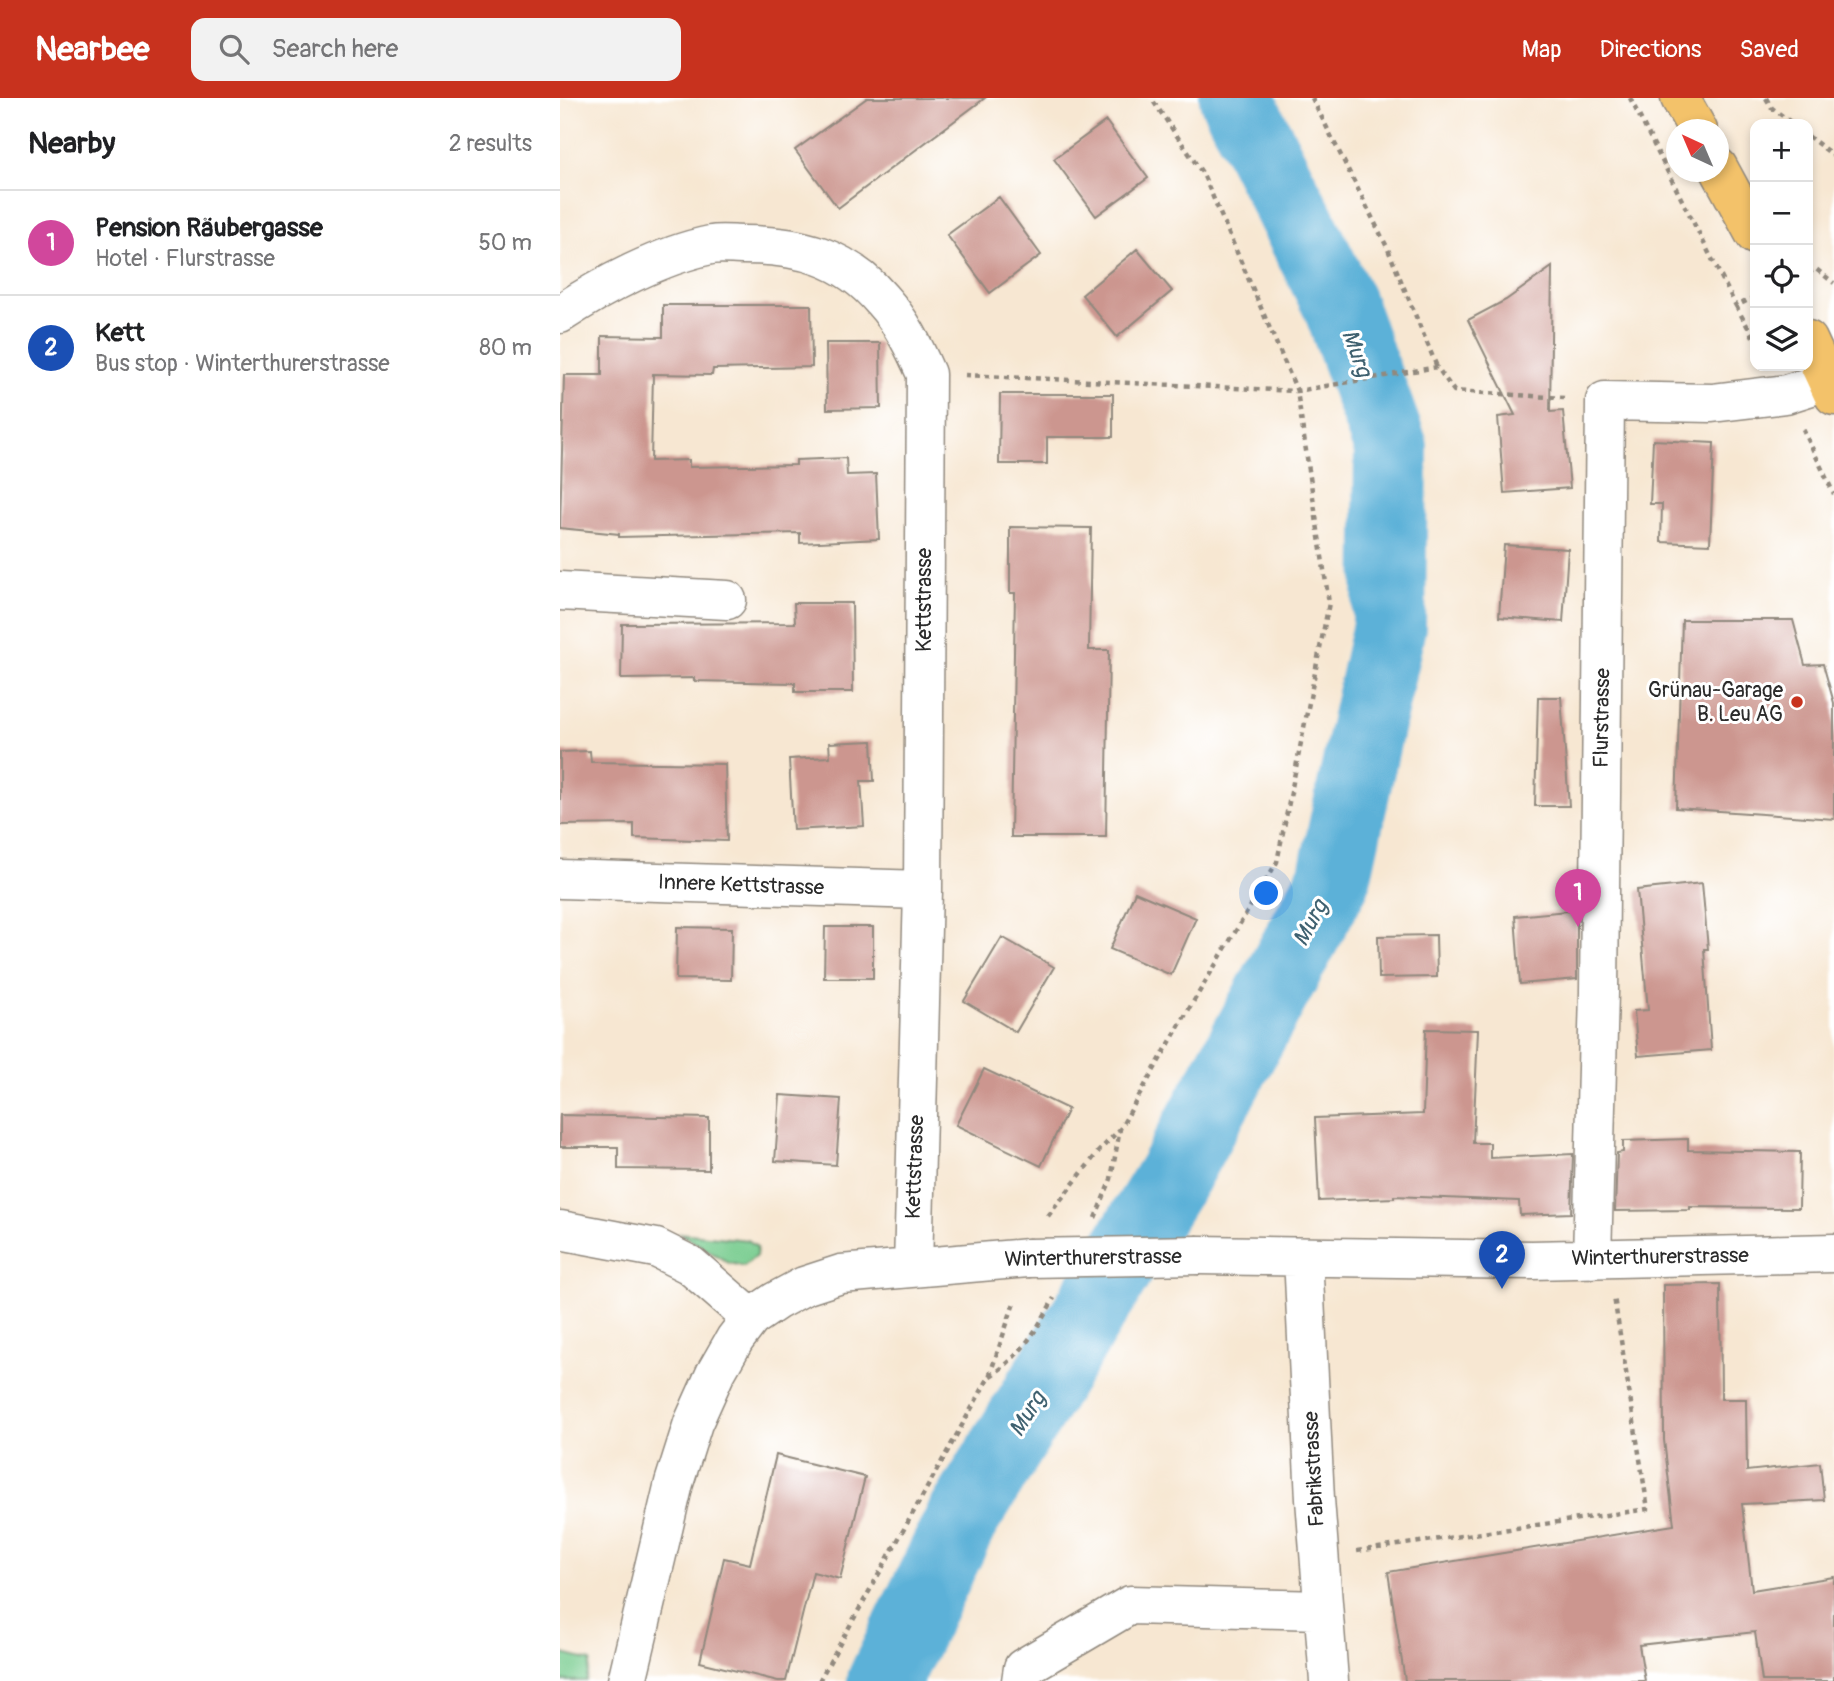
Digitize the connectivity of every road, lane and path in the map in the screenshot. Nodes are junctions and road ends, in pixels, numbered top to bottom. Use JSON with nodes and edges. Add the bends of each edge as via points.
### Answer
{"nodes":[{"id":1,"x":1151,"y":98,"type":"edge"},
{"id":2,"x":1312,"y":98,"type":"edge"},
{"id":3,"x":1630,"y":98,"type":"edge"},
{"id":4,"x":1680,"y":98,"type":"edge"},
{"id":5,"x":1766,"y":98,"type":"edge"},
{"id":6,"x":1692,"y":119,"type":"edge"},
{"id":7,"x":1786,"y":119,"type":"edge"},
{"id":8,"x":1813,"y":139,"type":"edge"},
{"id":9,"x":1834,"y":156,"type":"edge"},
{"id":10,"x":1726,"y":182,"type":"edge"},
{"id":11,"x":1750,"y":226,"type":"edge"},
{"id":12,"x":1813,"y":270,"type":"edge"},
{"id":13,"x":1834,"y":283,"type":"edge"},
{"id":14,"x":1750,"y":299,"type":"edge"},
{"id":15,"x":1736,"y":306,"type":"junction"},
{"id":16,"x":560,"y":314,"type":"edge"},
{"id":17,"x":1750,"y":331,"type":"edge"},
{"id":18,"x":1813,"y":351,"type":"edge"},
{"id":19,"x":1437,"y":367,"type":"junction"},
{"id":20,"x":926,"y":374,"type":"junction"},
{"id":21,"x":1831,"y":389,"type":"edge"},
{"id":22,"x":1297,"y":391,"type":"junction"},
{"id":23,"x":1605,"y":401,"type":"junction"},
{"id":24,"x":560,"y":591,"type":"edge"},
{"id":25,"x":727,"y":600,"type":"dead end"},
{"id":26,"x":560,"y":879,"type":"edge"},
{"id":27,"x":923,"y":890,"type":"junction"},
{"id":28,"x":1093,"y":1223,"type":"dead end"},
{"id":29,"x":560,"y":1230,"type":"edge"},
{"id":30,"x":1834,"y":1253,"type":"edge"},
{"id":31,"x":1303,"y":1257,"type":"junction"},
{"id":32,"x":1592,"y":1259,"type":"junction"},
{"id":33,"x":913,"y":1267,"type":"junction"},
{"id":34,"x":1614,"y":1297,"type":"dead end"},
{"id":35,"x":1050,"y":1306,"type":"dead end"},
{"id":36,"x":751,"y":1318,"type":"junction"},
{"id":37,"x":1352,"y":1552,"type":"dead end"},
{"id":38,"x":1323,"y":1610,"type":"junction"},
{"id":39,"x":627,"y":1681,"type":"edge"},
{"id":40,"x":820,"y":1681,"type":"edge"},
{"id":41,"x":1021,"y":1681,"type":"edge"},
{"id":42,"x":1329,"y":1681,"type":"edge"}],
"edges":[{"from":1,"to":22,"type":"path","via":[[1203,174]]},
{"from":2,"to":19,"type":"path","via":[[1387,247]]},
{"from":3,"to":15,"type":"path"},
{"from":4,"to":6,"type":"main road"},
{"from":5,"to":7,"type":"path"},
{"from":8,"to":9,"type":"path"},
{"from":10,"to":11,"type":"main road"},
{"from":12,"to":13,"type":"path"},
{"from":14,"to":15,"type":"path"},
{"from":15,"to":17,"type":"path"},
{"from":16,"to":20,"type":"street","name":"Kettstrasse","via":[[594,292],[677,256],[712,245],[776,245],[824,256],[853,273],[882,299]]},
{"from":18,"to":21,"type":"main road"},
{"from":19,"to":22,"type":"path"},
{"from":19,"to":23,"type":"path","via":[[1454,391]]},
{"from":20,"to":22,"type":"path"},
{"from":20,"to":27,"type":"street","name":"Kettstrasse"},
{"from":21,"to":23,"type":"street","via":[[1712,403]]},
{"from":22,"to":28,"type":"path","via":[[1329,603],[1277,862],[1120,1129],[1111,1179]]},
{"from":23,"to":32,"type":"street","name":"Flurstrasse"},
{"from":24,"to":25,"type":"street"},
{"from":26,"to":27,"type":"street","name":"Innere Kettstrasse"},
{"from":27,"to":33,"type":"street","name":"Kettstrasse"},
{"from":29,"to":36,"type":"street","via":[[656,1248],[690,1265]]},
{"from":30,"to":32,"type":"street","name":"Winterthurerstrasse"},
{"from":31,"to":32,"type":"street","name":"Winterthurerstrasse"},
{"from":31,"to":33,"type":"street","name":"Winterthurerstrasse","bridge":true,"via":[[1028,1258]]},
{"from":31,"to":38,"type":"street","name":"Fabrikstrasse"},
{"from":33,"to":36,"type":"street","name":"Winterthurerstrasse","via":[[822,1279]]},
{"from":34,"to":37,"type":"path","via":[[1648,1509]]},
{"from":35,"to":40,"type":"path","via":[[1007,1366],[989,1377]]},
{"from":36,"to":39,"type":"street","name":"Winterthurerstrasse","via":[[715,1374],[694,1423],[674,1483]]},
{"from":38,"to":41,"type":"street","via":[[1130,1605],[1023,1668]]},
{"from":38,"to":42,"type":"street","name":"Fabrikstrasse"}]}
